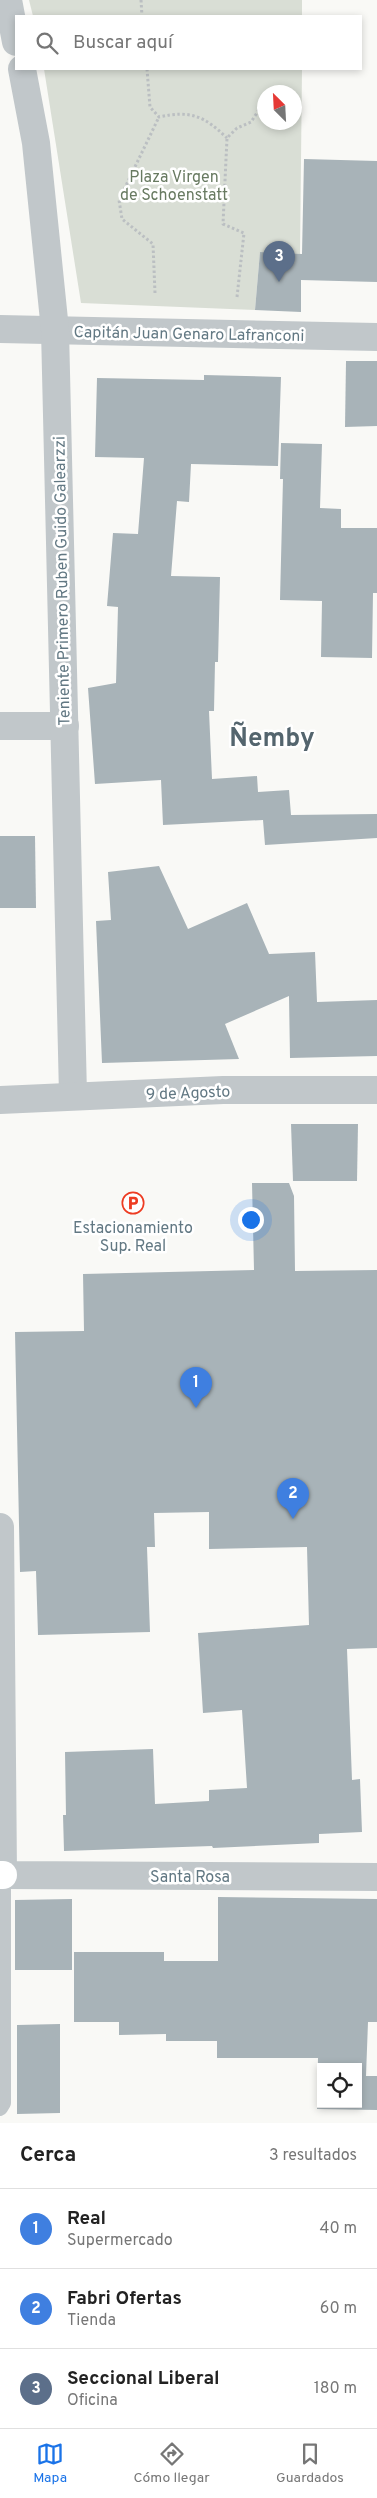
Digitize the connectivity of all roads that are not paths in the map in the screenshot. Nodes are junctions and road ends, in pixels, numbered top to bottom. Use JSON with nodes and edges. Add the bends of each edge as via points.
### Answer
{"nodes":[{"id":1,"x":8,"y":0,"type":"edge"},
{"id":2,"x":15,"y":37,"type":"edge"},
{"id":3,"x":22,"y":70,"type":"edge"},
{"id":4,"x":0,"y":330,"type":"edge"},
{"id":5,"x":55,"y":330,"type":"junction"},
{"id":6,"x":377,"y":337,"type":"edge"},
{"id":7,"x":0,"y":726,"type":"edge"},
{"id":8,"x":65,"y":726,"type":"junction"},
{"id":9,"x":377,"y":1090,"type":"edge"},
{"id":10,"x":73,"y":1095,"type":"junction"},
{"id":11,"x":0,"y":1100,"type":"edge"},
{"id":12,"x":0,"y":1527,"type":"edge"},
{"id":13,"x":2,"y":1875,"type":"edge"},
{"id":14,"x":377,"y":1877,"type":"edge"},
{"id":15,"x":0,"y":2108,"type":"edge"}],
"edges":[{"from":1,"to":2,"type":"street"},
{"from":3,"to":5,"type":"street","name":"Teniente Primero Ruben Guido Galearzzi","via":[[36,144]]},
{"from":4,"to":5,"type":"street","name":"Capitán Juan Genaro Lafranconi"},
{"from":5,"to":6,"type":"street","name":"Capitán Juan Genaro Lafranconi"},
{"from":5,"to":8,"type":"street","name":"Teniente Primero Ruben Guido Galearzzi"},
{"from":7,"to":8,"type":"street"},
{"from":8,"to":10,"type":"street","name":"Teniente Primero Ruben Guido Galearzzi"},
{"from":9,"to":10,"type":"street","name":"9 de Agosto","via":[[223,1090]]},
{"from":10,"to":11,"type":"street","name":"9 de Agosto"},
{"from":12,"to":13,"type":"street"},
{"from":13,"to":14,"type":"street","name":"Santa Rosa"},
{"from":13,"to":15,"type":"lane","via":[[3,2103]]}]}
